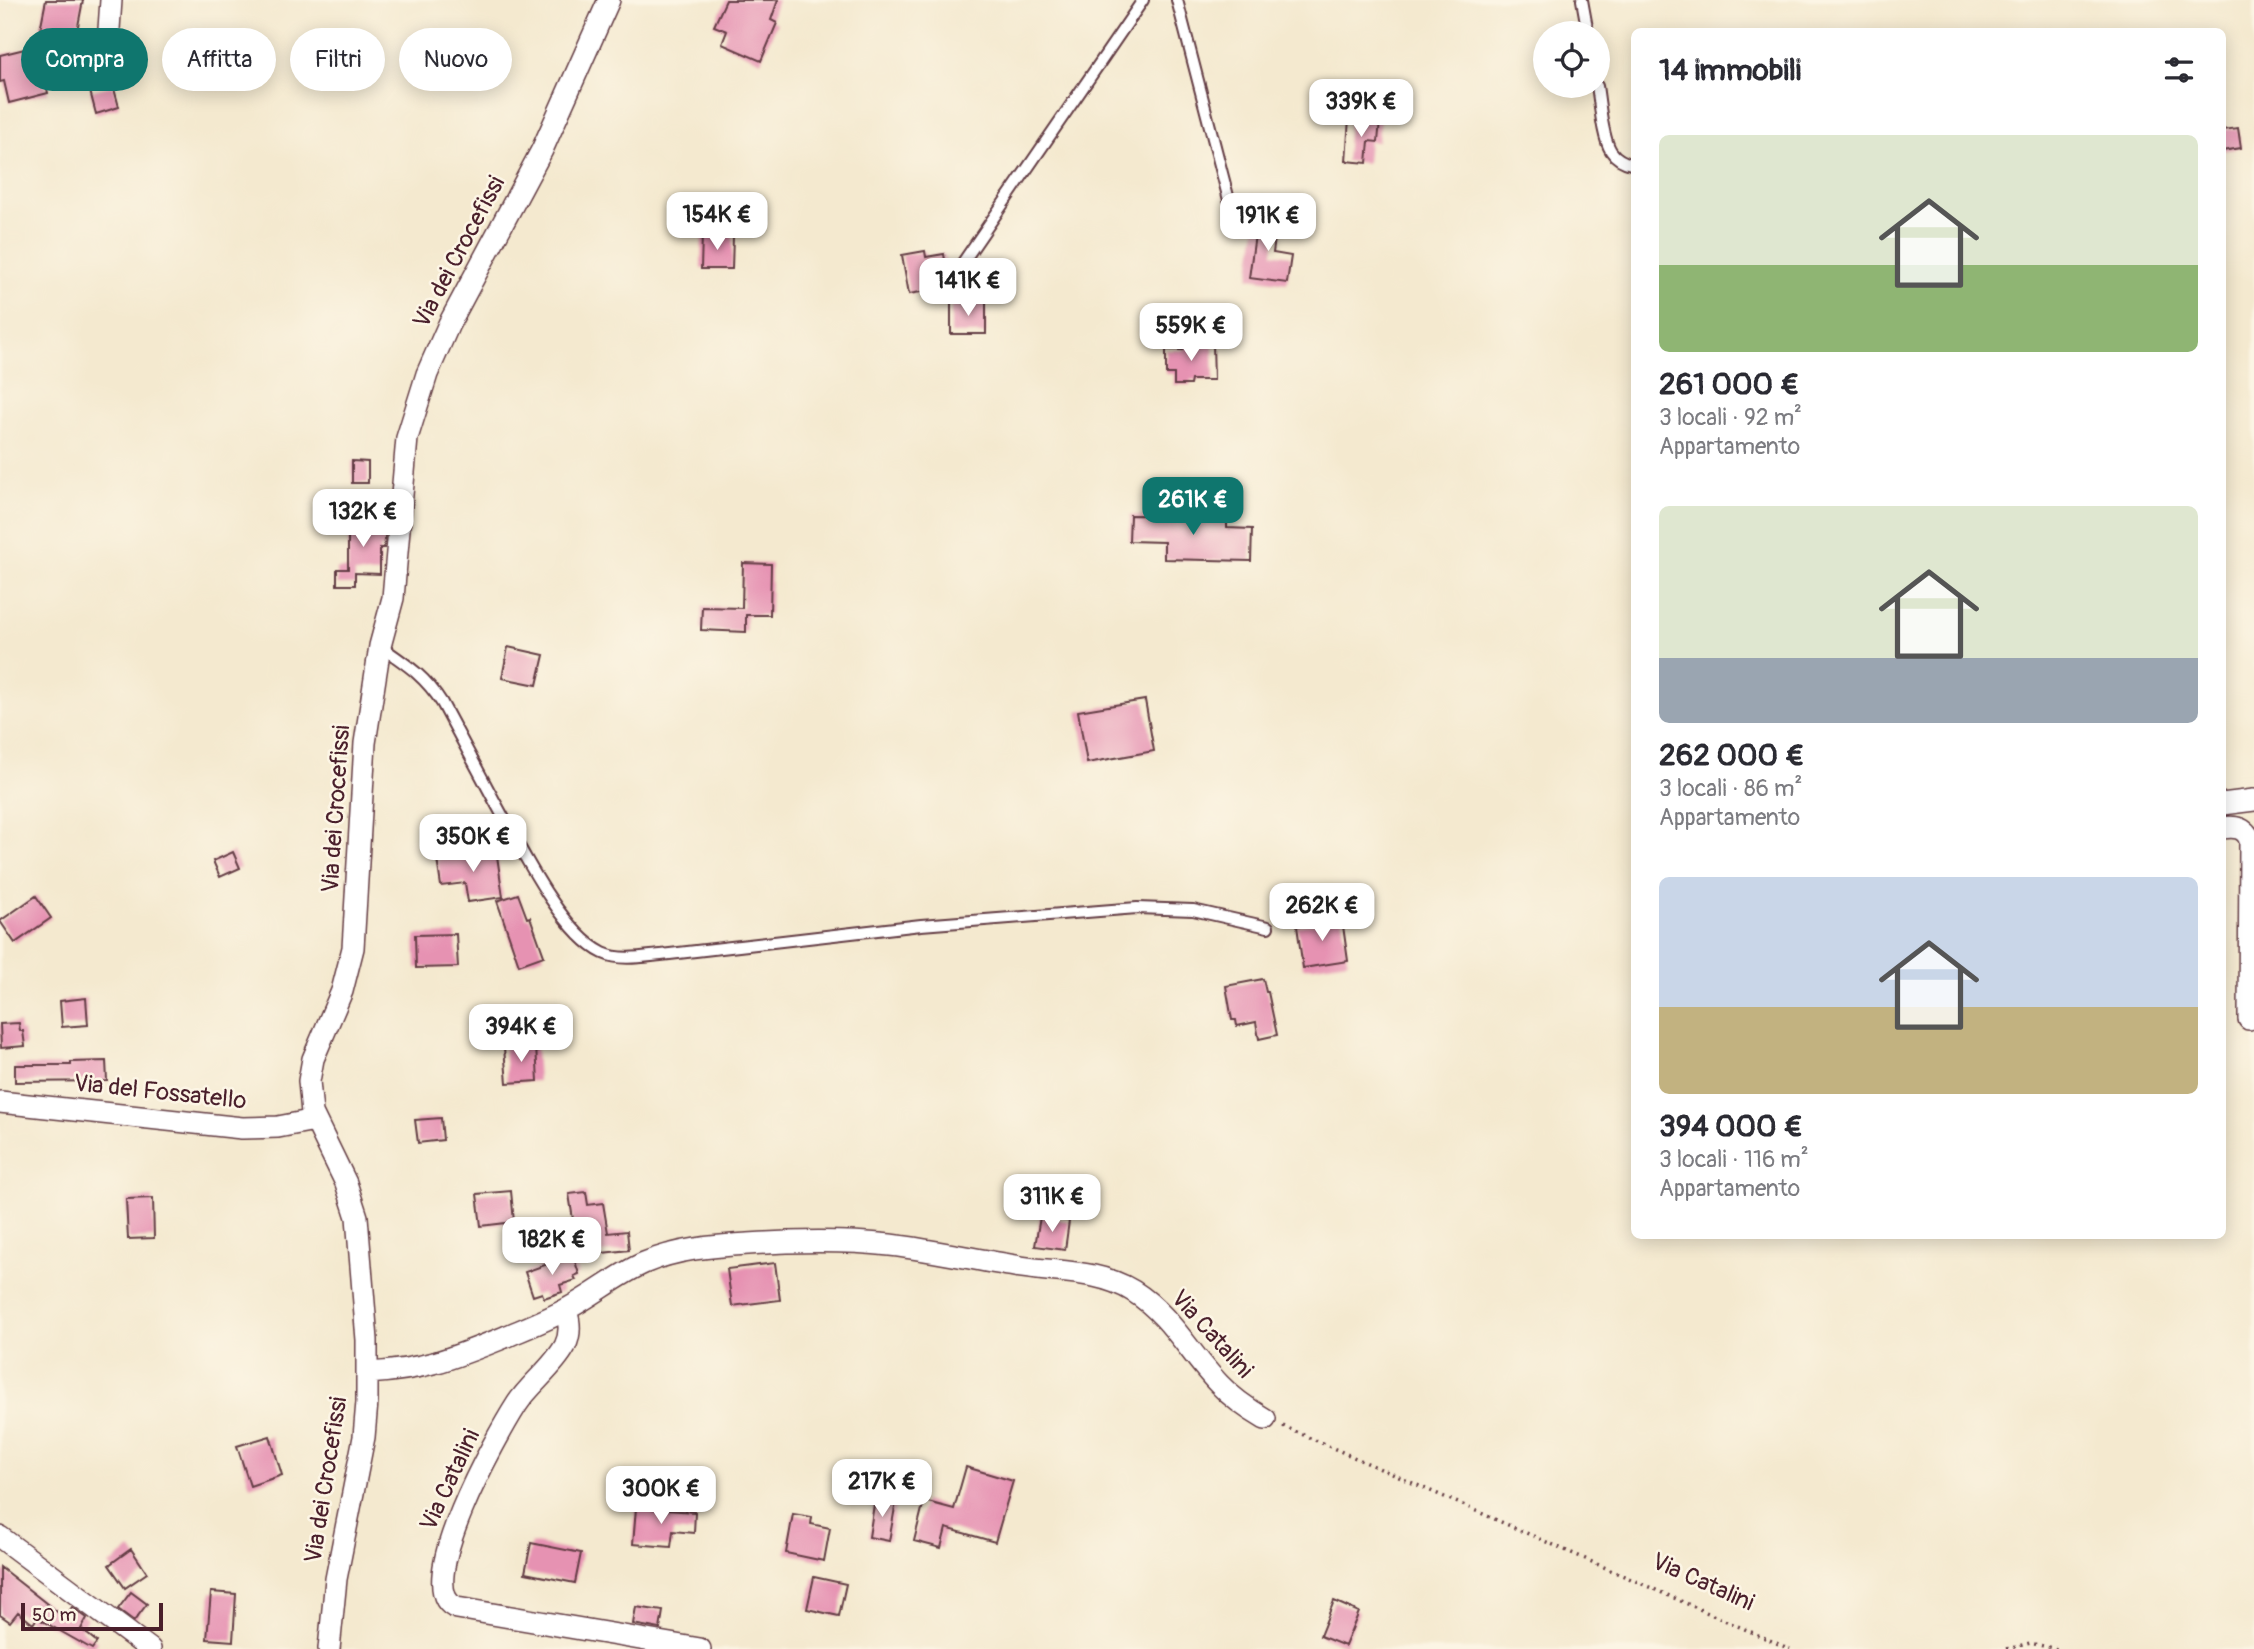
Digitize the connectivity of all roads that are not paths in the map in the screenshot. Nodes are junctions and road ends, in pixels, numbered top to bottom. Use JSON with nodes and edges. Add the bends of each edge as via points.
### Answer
{"nodes":[{"id":1,"x":111,"y":0,"type":"edge"},
{"id":2,"x":609,"y":0,"type":"edge"},
{"id":3,"x":1143,"y":0,"type":"edge"},
{"id":4,"x":1177,"y":0,"type":"edge"},
{"id":5,"x":1582,"y":0,"type":"edge"},
{"id":6,"x":1586,"y":21,"type":"edge"},
{"id":7,"x":109,"y":28,"type":"edge"},
{"id":8,"x":1599,"y":98,"type":"edge"},
{"id":9,"x":1631,"y":164,"type":"edge"},
{"id":10,"x":1229,"y":200,"type":"dead end"},
{"id":11,"x":946,"y":287,"type":"dead end"},
{"id":12,"x":380,"y":646,"type":"junction"},
{"id":13,"x":2254,"y":800,"type":"edge"},
{"id":14,"x":2226,"y":804,"type":"edge"},
{"id":15,"x":2226,"y":828,"type":"edge"},
{"id":16,"x":1268,"y":927,"type":"dead end"},
{"id":17,"x":2249,"y":1019,"type":"dead end"},
{"id":18,"x":0,"y":1102,"type":"edge"},
{"id":19,"x":315,"y":1120,"type":"junction"},
{"id":20,"x":566,"y":1310,"type":"junction"},
{"id":21,"x":368,"y":1373,"type":"junction"},
{"id":22,"x":1265,"y":1419,"type":"road end"},
{"id":23,"x":0,"y":1537,"type":"edge"},
{"id":24,"x":150,"y":1649,"type":"edge"},
{"id":25,"x":329,"y":1649,"type":"edge"},
{"id":26,"x":701,"y":1649,"type":"edge"}],
"edges":[{"from":1,"to":7,"type":"street"},
{"from":2,"to":12,"type":"street","name":"Via dei Crocefissi","via":[[542,149],[440,343],[421,392],[407,438],[393,598]]},
{"from":3,"to":11,"type":"lane"},
{"from":4,"to":10,"type":"lane"},
{"from":5,"to":6,"type":"lane"},
{"from":8,"to":9,"type":"lane","via":[[1611,152]]},
{"from":12,"to":16,"type":"lane","via":[[429,683],[548,892],[581,937],[608,955],[661,956],[911,926],[1137,908],[1193,910]]},
{"from":12,"to":19,"type":"street","name":"Via dei Crocefissi","via":[[363,769],[353,948],[342,991],[310,1069]]},
{"from":13,"to":14,"type":"street"},
{"from":15,"to":17,"type":"street","via":[[2241,828],[2250,840]]},
{"from":18,"to":19,"type":"street","name":"Via del Fossatello","via":[[242,1128]]},
{"from":19,"to":21,"type":"street","name":"Via dei Crocefissi","via":[[357,1217]]},
{"from":20,"to":21,"type":"street","name":"Via Catalini","via":[[448,1360],[411,1370]]},
{"from":20,"to":22,"type":"street","name":"Via Catalini","via":[[647,1262],[690,1250],[747,1244],[880,1244],[1083,1274],[1119,1283],[1154,1306],[1218,1384]]},
{"from":20,"to":26,"type":"street","name":"Via Catalini","via":[[570,1327],[566,1344],[515,1407],[456,1523],[443,1565],[444,1598],[457,1608]]},
{"from":21,"to":25,"type":"street","name":"Via dei Crocefissi","via":[[364,1437],[336,1579]]},
{"from":23,"to":24,"type":"street"}]}
